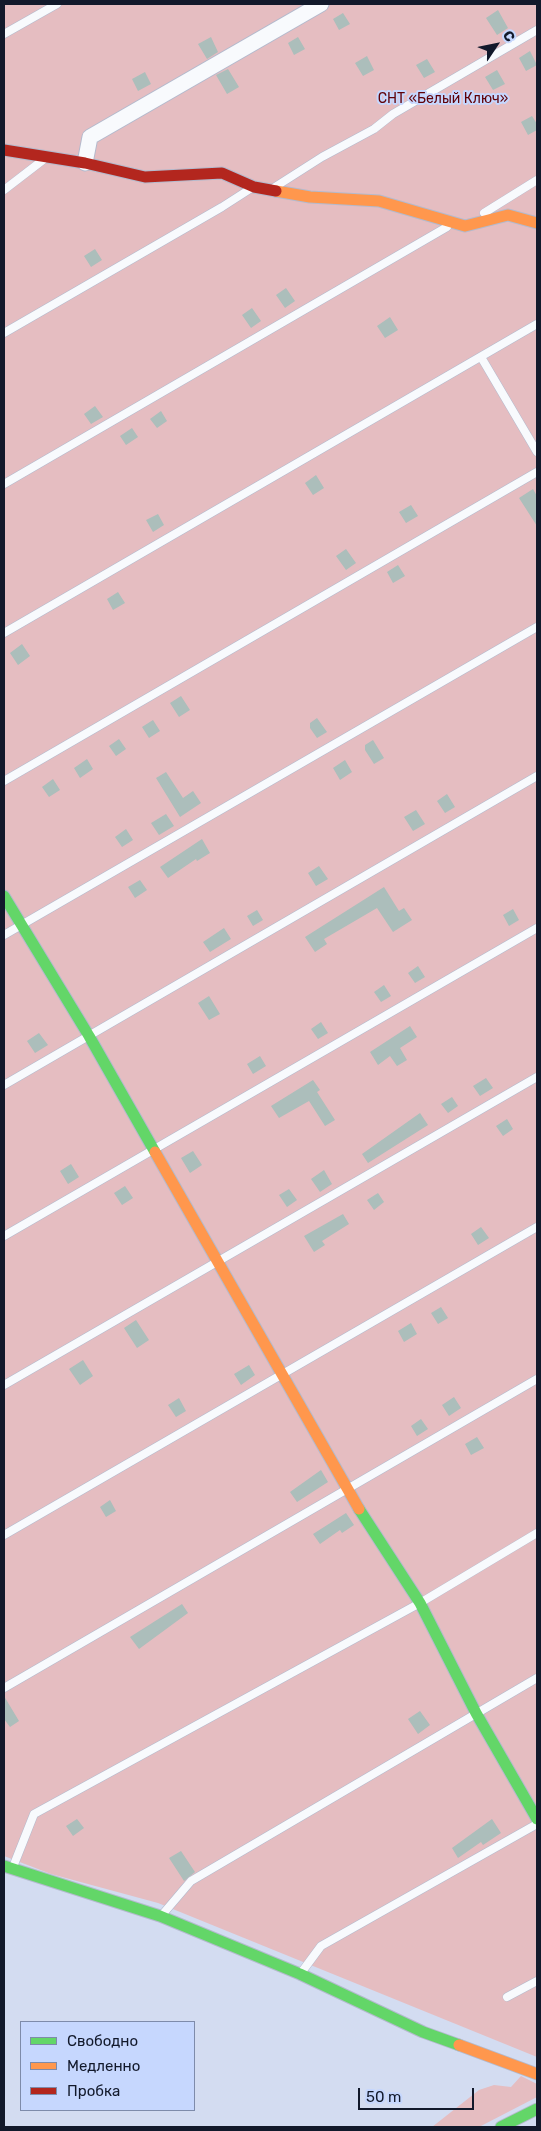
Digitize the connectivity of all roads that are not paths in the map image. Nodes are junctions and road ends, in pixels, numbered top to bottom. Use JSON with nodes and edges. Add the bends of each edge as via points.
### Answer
{"nodes":[{"id":1,"x":57,"y":4,"type":"edge"},
{"id":2,"x":321,"y":4,"type":"edge"},
{"id":3,"x":537,"y":30,"type":"edge"},
{"id":4,"x":4,"y":34,"type":"edge"},
{"id":5,"x":4,"y":150,"type":"edge"},
{"id":6,"x":46,"y":157,"type":"junction"},
{"id":7,"x":85,"y":163,"type":"junction"},
{"id":8,"x":537,"y":180,"type":"edge"},
{"id":9,"x":254,"y":187,"type":"junction"},
{"id":10,"x":4,"y":190,"type":"edge"},
{"id":11,"x":269,"y":190,"type":"junction"},
{"id":12,"x":537,"y":223,"type":"edge"},
{"id":13,"x":459,"y":225,"type":"junction"},
{"id":14,"x":537,"y":324,"type":"edge"},
{"id":15,"x":4,"y":333,"type":"edge"},
{"id":16,"x":481,"y":356,"type":"junction"},
{"id":17,"x":537,"y":452,"type":"edge"},
{"id":18,"x":537,"y":472,"type":"edge"},
{"id":19,"x":4,"y":484,"type":"edge"},
{"id":20,"x":537,"y":627,"type":"edge"},
{"id":21,"x":4,"y":633,"type":"edge"},
{"id":22,"x":537,"y":776,"type":"edge"},
{"id":23,"x":4,"y":781,"type":"edge"},
{"id":24,"x":4,"y":896,"type":"edge"},
{"id":25,"x":21,"y":925,"type":"junction"},
{"id":26,"x":537,"y":928,"type":"edge"},
{"id":27,"x":4,"y":935,"type":"edge"},
{"id":28,"x":89,"y":1036,"type":"junction"},
{"id":29,"x":537,"y":1077,"type":"edge"},
{"id":30,"x":4,"y":1085,"type":"edge"},
{"id":31,"x":153,"y":1148,"type":"junction"},
{"id":32,"x":537,"y":1227,"type":"edge"},
{"id":33,"x":4,"y":1236,"type":"edge"},
{"id":34,"x":217,"y":1260,"type":"junction"},
{"id":35,"x":283,"y":1375,"type":"junction"},
{"id":36,"x":537,"y":1379,"type":"edge"},
{"id":37,"x":4,"y":1385,"type":"edge"},
{"id":38,"x":347,"y":1489,"type":"junction"},
{"id":39,"x":537,"y":1533,"type":"edge"},
{"id":40,"x":4,"y":1535,"type":"edge"},
{"id":41,"x":420,"y":1603,"type":"junction"},
{"id":42,"x":537,"y":1678,"type":"edge"},
{"id":43,"x":4,"y":1688,"type":"edge"},
{"id":44,"x":476,"y":1713,"type":"junction"},
{"id":45,"x":537,"y":1819,"type":"edge"},
{"id":46,"x":537,"y":1824,"type":"edge"},
{"id":47,"x":8,"y":1867,"type":"edge"},
{"id":48,"x":160,"y":1916,"type":"junction"},
{"id":49,"x":300,"y":1974,"type":"junction"},
{"id":50,"x":537,"y":1981,"type":"edge"},
{"id":51,"x":507,"y":1997,"type":"dead end"},
{"id":52,"x":537,"y":2074,"type":"edge"},
{"id":53,"x":537,"y":2108,"type":"edge"},
{"id":54,"x":501,"y":2127,"type":"edge"}],
"edges":[{"from":1,"to":4,"type":"lane"},
{"from":2,"to":7,"type":"street","via":[[90,137]]},
{"from":3,"to":11,"type":"lane"},
{"from":5,"to":6,"type":"street"},
{"from":6,"to":7,"type":"street"},
{"from":6,"to":10,"type":"lane"},
{"from":7,"to":9,"type":"street","via":[[145,177],[222,173]]},
{"from":8,"to":13,"type":"lane"},
{"from":9,"to":11,"type":"street"},
{"from":9,"to":15,"type":"lane"},
{"from":11,"to":13,"type":"street","via":[[310,197],[379,201]]},
{"from":12,"to":13,"type":"street","via":[[508,215]]},
{"from":13,"to":19,"type":"lane"},
{"from":14,"to":16,"type":"lane"},
{"from":16,"to":17,"type":"lane"},
{"from":16,"to":21,"type":"lane"},
{"from":18,"to":23,"type":"lane"},
{"from":20,"to":25,"type":"lane"},
{"from":22,"to":28,"type":"lane"},
{"from":24,"to":25,"type":"street"},
{"from":25,"to":27,"type":"lane"},
{"from":25,"to":28,"type":"street"},
{"from":26,"to":31,"type":"lane"},
{"from":28,"to":30,"type":"lane"},
{"from":28,"to":31,"type":"street"},
{"from":29,"to":34,"type":"lane"},
{"from":31,"to":33,"type":"lane"},
{"from":31,"to":34,"type":"street"},
{"from":32,"to":35,"type":"lane"},
{"from":34,"to":35,"type":"street"},
{"from":34,"to":37,"type":"lane"},
{"from":35,"to":38,"type":"street"},
{"from":35,"to":40,"type":"lane"},
{"from":36,"to":38,"type":"lane"},
{"from":38,"to":41,"type":"street"},
{"from":38,"to":43,"type":"lane"},
{"from":39,"to":41,"type":"lane"},
{"from":41,"to":44,"type":"street"},
{"from":41,"to":47,"type":"lane","via":[[34,1814]]},
{"from":42,"to":44,"type":"lane"},
{"from":44,"to":45,"type":"street"},
{"from":44,"to":48,"type":"lane","via":[[191,1881]]},
{"from":46,"to":49,"type":"lane","via":[[322,1946]]},
{"from":47,"to":48,"type":"street"},
{"from":48,"to":49,"type":"street"},
{"from":49,"to":52,"type":"street","via":[[423,2032]]},
{"from":50,"to":51,"type":"lane"},
{"from":53,"to":54,"type":"street"}]}
